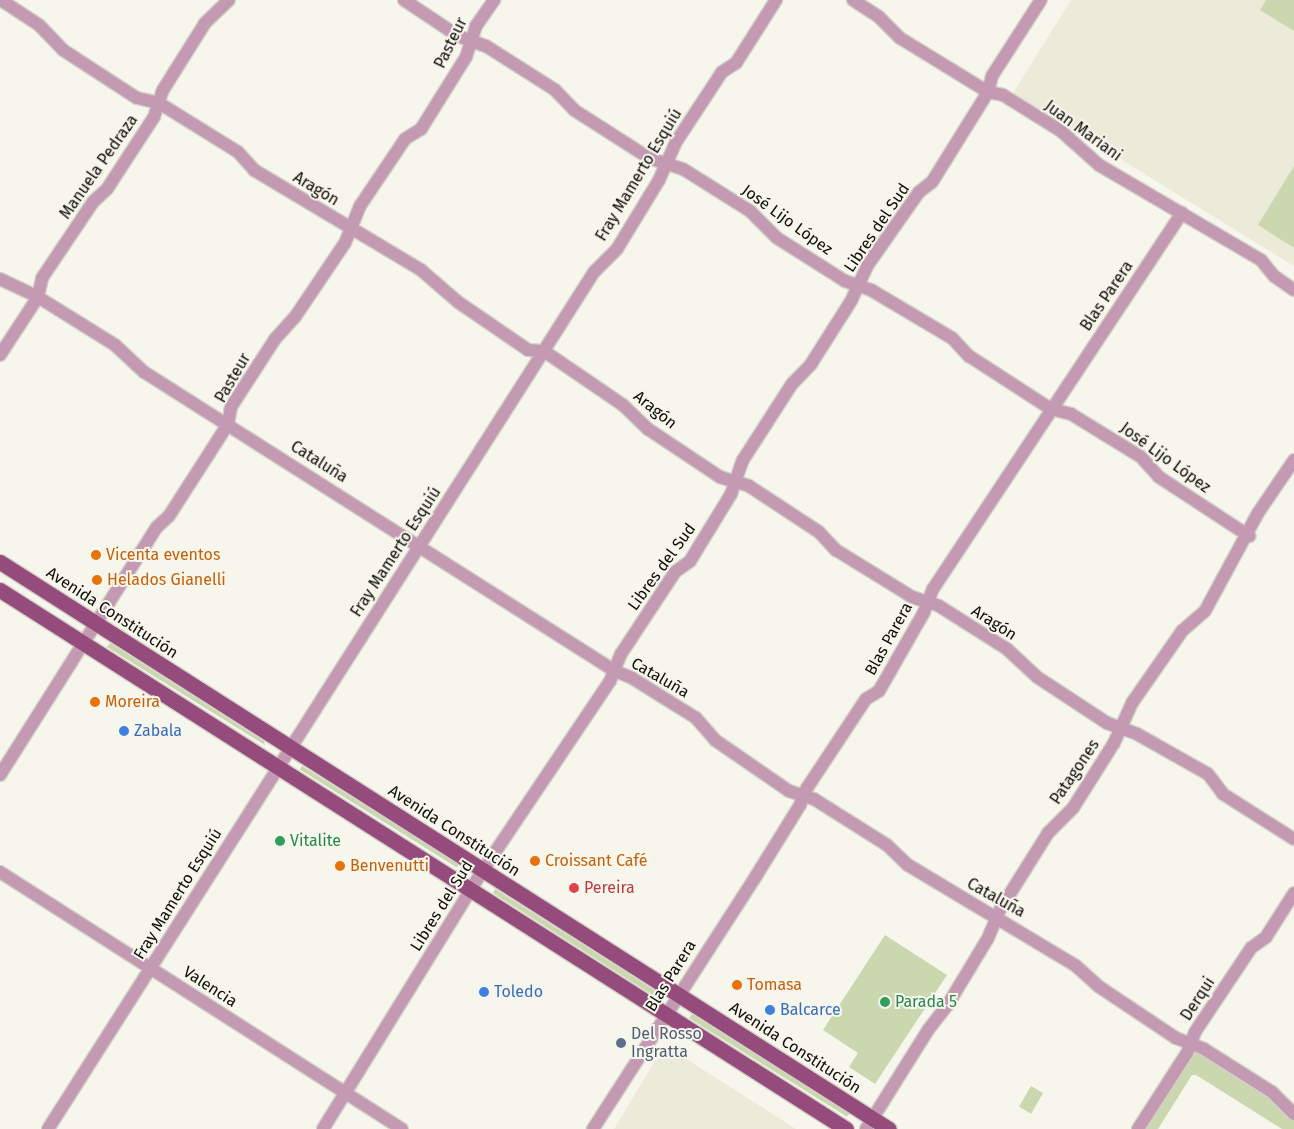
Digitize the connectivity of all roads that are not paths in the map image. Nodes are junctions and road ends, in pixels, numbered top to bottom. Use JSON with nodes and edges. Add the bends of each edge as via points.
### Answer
{"nodes":[{"id":1,"x":1,"y":0,"type":"edge"},
{"id":2,"x":228,"y":0,"type":"edge"},
{"id":3,"x":404,"y":0,"type":"edge"},
{"id":4,"x":494,"y":0,"type":"edge"},
{"id":5,"x":776,"y":0,"type":"edge"},
{"id":6,"x":853,"y":0,"type":"edge"},
{"id":7,"x":1041,"y":0,"type":"edge"},
{"id":8,"x":471,"y":41,"type":"junction"},
{"id":9,"x":988,"y":92,"type":"junction"},
{"id":10,"x":159,"y":103,"type":"junction"},
{"id":11,"x":666,"y":164,"type":"junction"},
{"id":12,"x":1182,"y":213,"type":"junction"},
{"id":13,"x":350,"y":225,"type":"junction"},
{"id":14,"x":0,"y":279,"type":"edge"},
{"id":15,"x":858,"y":286,"type":"junction"},
{"id":16,"x":1294,"y":290,"type":"edge"},
{"id":17,"x":38,"y":297,"type":"junction"},
{"id":18,"x":544,"y":351,"type":"junction"},
{"id":19,"x":0,"y":355,"type":"edge"},
{"id":20,"x":1051,"y":409,"type":"junction"},
{"id":21,"x":228,"y":424,"type":"junction"},
{"id":22,"x":1294,"y":460,"type":"edge"},
{"id":23,"x":736,"y":482,"type":"junction"},
{"id":24,"x":1249,"y":536,"type":"junction"},
{"id":25,"x":420,"y":545,"type":"junction"},
{"id":26,"x":0,"y":562,"type":"edge"},
{"id":27,"x":0,"y":590,"type":"edge"},
{"id":28,"x":927,"y":603,"type":"junction"},
{"id":29,"x":96,"y":623,"type":"junction"},
{"id":30,"x":83,"y":643,"type":"junction"},
{"id":31,"x":616,"y":672,"type":"junction"},
{"id":32,"x":1120,"y":728,"type":"junction"},
{"id":33,"x":290,"y":747,"type":"junction"},
{"id":34,"x":277,"y":766,"type":"junction"},
{"id":35,"x":0,"y":775,"type":"edge"},
{"id":36,"x":803,"y":796,"type":"junction"},
{"id":37,"x":1294,"y":839,"type":"edge"},
{"id":38,"x":483,"y":870,"type":"junction"},
{"id":39,"x":0,"y":872,"type":"edge"},
{"id":40,"x":471,"y":890,"type":"junction"},
{"id":41,"x":1294,"y":893,"type":"edge"},
{"id":42,"x":997,"y":918,"type":"junction"},
{"id":43,"x":151,"y":969,"type":"junction"},
{"id":44,"x":679,"y":995,"type":"junction"},
{"id":45,"x":666,"y":1015,"type":"junction"},
{"id":46,"x":1190,"y":1044,"type":"junction"},
{"id":47,"x":345,"y":1093,"type":"junction"},
{"id":48,"x":1294,"y":1114,"type":"edge"},
{"id":49,"x":869,"y":1124,"type":"edge"},
{"id":50,"x":48,"y":1129,"type":"edge"},
{"id":51,"x":323,"y":1129,"type":"edge"},
{"id":52,"x":402,"y":1129,"type":"edge"},
{"id":53,"x":593,"y":1129,"type":"edge"},
{"id":54,"x":846,"y":1129,"type":"edge"},
{"id":55,"x":889,"y":1129,"type":"edge"},
{"id":56,"x":1138,"y":1129,"type":"edge"}],
"edges":[{"from":1,"to":10,"type":"street","name":"Aragón","via":[[39,24],[71,55],[137,98]]},
{"from":2,"to":10,"type":"street","name":"Manuela Pedraza","via":[[205,22],[163,90]]},
{"from":3,"to":8,"type":"street","name":"José Lijo López","via":[[458,36]]},
{"from":4,"to":8,"type":"street","name":"Pasteur","via":[[476,26]]},
{"from":5,"to":11,"type":"street","name":"Fray Mamerto Esquiú","via":[[736,63],[722,72]]},
{"from":6,"to":9,"type":"street","name":"Juan Mariani","via":[[880,17],[900,38]]},
{"from":7,"to":9,"type":"street","name":"Libres del Sud","via":[[992,76]]},
{"from":8,"to":11,"type":"street","name":"José Lijo López","via":[[486,46],[555,90],[574,110],[649,158]]},
{"from":8,"to":13,"type":"street","name":"Pasteur","via":[[466,57],[421,128],[405,139]]},
{"from":9,"to":12,"type":"street","name":"Juan Mariani","via":[[1003,95],[1061,131],[1099,165],[1166,207]]},
{"from":9,"to":15,"type":"street","name":"Libres del Sud","via":[[932,182],[919,192],[867,266]]},
{"from":10,"to":13,"type":"street","name":"Aragón","via":[[238,152],[254,170],[330,218]]},
{"from":10,"to":17,"type":"street","name":"Manuela Pedraza","via":[[107,189],[93,202],[42,278]]},
{"from":11,"to":15,"type":"street","name":"José Lijo López","via":[[682,169],[750,211],[777,238]]},
{"from":11,"to":18,"type":"street","name":"Fray Mamerto Esquiú","via":[[617,248],[594,272]]},
{"from":12,"to":16,"type":"street","name":"Juan Mariani","via":[[1261,260],[1274,276]]},
{"from":12,"to":20,"type":"street","name":"Blas Parera"},
{"from":13,"to":18,"type":"street","name":"Aragón","via":[[421,270],[458,302],[528,350]]},
{"from":13,"to":21,"type":"street","name":"Pasteur","via":[[344,243],[231,407]]},
{"from":14,"to":17,"type":"street","name":"Cataluña"},
{"from":15,"to":20,"type":"street","name":"José Lijo López","via":[[871,290],[952,338],[969,356]]},
{"from":15,"to":23,"type":"street","name":"Libres del Sud","via":[[811,364],[792,384],[743,460]]},
{"from":17,"to":19,"type":"street","name":"Manuela Pedraza"},
{"from":17,"to":21,"type":"street","name":"Cataluña","via":[[115,345],[144,372]]},
{"from":18,"to":23,"type":"street","name":"Aragón","via":[[623,405],[648,429],[720,477]]},
{"from":18,"to":25,"type":"street","name":"Fray Mamerto Esquiú"},
{"from":20,"to":24,"type":"street","name":"José Lijo López","via":[[1071,414],[1141,457],[1159,477]]},
{"from":20,"to":28,"type":"street","name":"Blas Parera","via":[[938,580]]},
{"from":21,"to":25,"type":"street","name":"Cataluña"},
{"from":21,"to":29,"type":"street","name":"Pasteur","via":[[169,516],[156,527]]},
{"from":22,"to":24,"type":"street","name":"Patagones","via":[[1258,513]]},
{"from":23,"to":28,"type":"street","name":"Aragón","via":[[748,486],[820,532],[836,550]]},
{"from":23,"to":31,"type":"street","name":"Libres del Sud","via":[[690,561],[675,572],[621,654]]},
{"from":24,"to":32,"type":"street","name":"Patagones","via":[[1205,611],[1182,631],[1132,703]]},
{"from":25,"to":31,"type":"street","name":"Cataluña"},
{"from":25,"to":33,"type":"street","name":"Fray Mamerto Esquiú"},
{"from":26,"to":29,"type":"main road","name":"Avenida Constitución"},
{"from":27,"to":30,"type":"main road"},
{"from":28,"to":32,"type":"street","name":"Aragón","via":[[939,606],[1008,649],[1037,677],[1107,723]]},
{"from":28,"to":36,"type":"street","name":"Blas Parera","via":[[879,691],[866,699]]},
{"from":29,"to":30,"type":"street","name":"Pasteur"},
{"from":29,"to":33,"type":"main road","name":"Avenida Constitución"},
{"from":30,"to":34,"type":"main road"},
{"from":30,"to":35,"type":"street","name":"Pasteur"},
{"from":31,"to":36,"type":"street","name":"Cataluña","via":[[632,678],[696,718],[715,740],[789,792]]},
{"from":31,"to":38,"type":"street","name":"Libres del Sud","via":[[565,753],[551,766]]},
{"from":32,"to":37,"type":"street","name":"Aragón","via":[[1208,774],[1223,794]]},
{"from":32,"to":42,"type":"street","name":"Patagones","via":[[1073,808],[1048,833]]},
{"from":33,"to":34,"type":"street","name":"Fray Mamerto Esquiú"},
{"from":33,"to":38,"type":"main road","name":"Avenida Constitución"},
{"from":34,"to":40,"type":"main road"},
{"from":34,"to":43,"type":"street","name":"Fray Mamerto Esquiú"},
{"from":36,"to":42,"type":"street","name":"Cataluña","via":[[814,799],[887,846],[908,865]]},
{"from":36,"to":44,"type":"street","name":"Blas Parera"},
{"from":38,"to":40,"type":"street","name":"Libres del Sud"},
{"from":38,"to":44,"type":"main road","name":"Avenida Constitución"},
{"from":39,"to":43,"type":"street","name":"Valencia"},
{"from":40,"to":45,"type":"main road"},
{"from":40,"to":47,"type":"street","name":"Libres del Sud"},
{"from":41,"to":46,"type":"street","name":"Derqui","via":[[1266,937],[1251,948]]},
{"from":42,"to":46,"type":"street","name":"Cataluña","via":[[1076,966],[1098,986]]},
{"from":42,"to":49,"type":"street","name":"Patagones","via":[[948,1006],[928,1030]]},
{"from":43,"to":47,"type":"street","name":"Valencia"},
{"from":43,"to":50,"type":"street","name":"Fray Mamerto Esquiú"},
{"from":44,"to":45,"type":"street","name":"Blas Parera"},
{"from":44,"to":49,"type":"main road","name":"Avenida Constitución"},
{"from":45,"to":53,"type":"street","name":"Blas Parera"},
{"from":45,"to":54,"type":"main road"},
{"from":46,"to":48,"type":"street","name":"Cataluña","via":[[1204,1049],[1272,1092]]},
{"from":46,"to":56,"type":"street","name":"Derqui"},
{"from":47,"to":51,"type":"street","name":"Libres del Sud"},
{"from":47,"to":52,"type":"street","name":"Valencia"},
{"from":49,"to":55,"type":"main road","name":"Avenida Constitución"}]}
